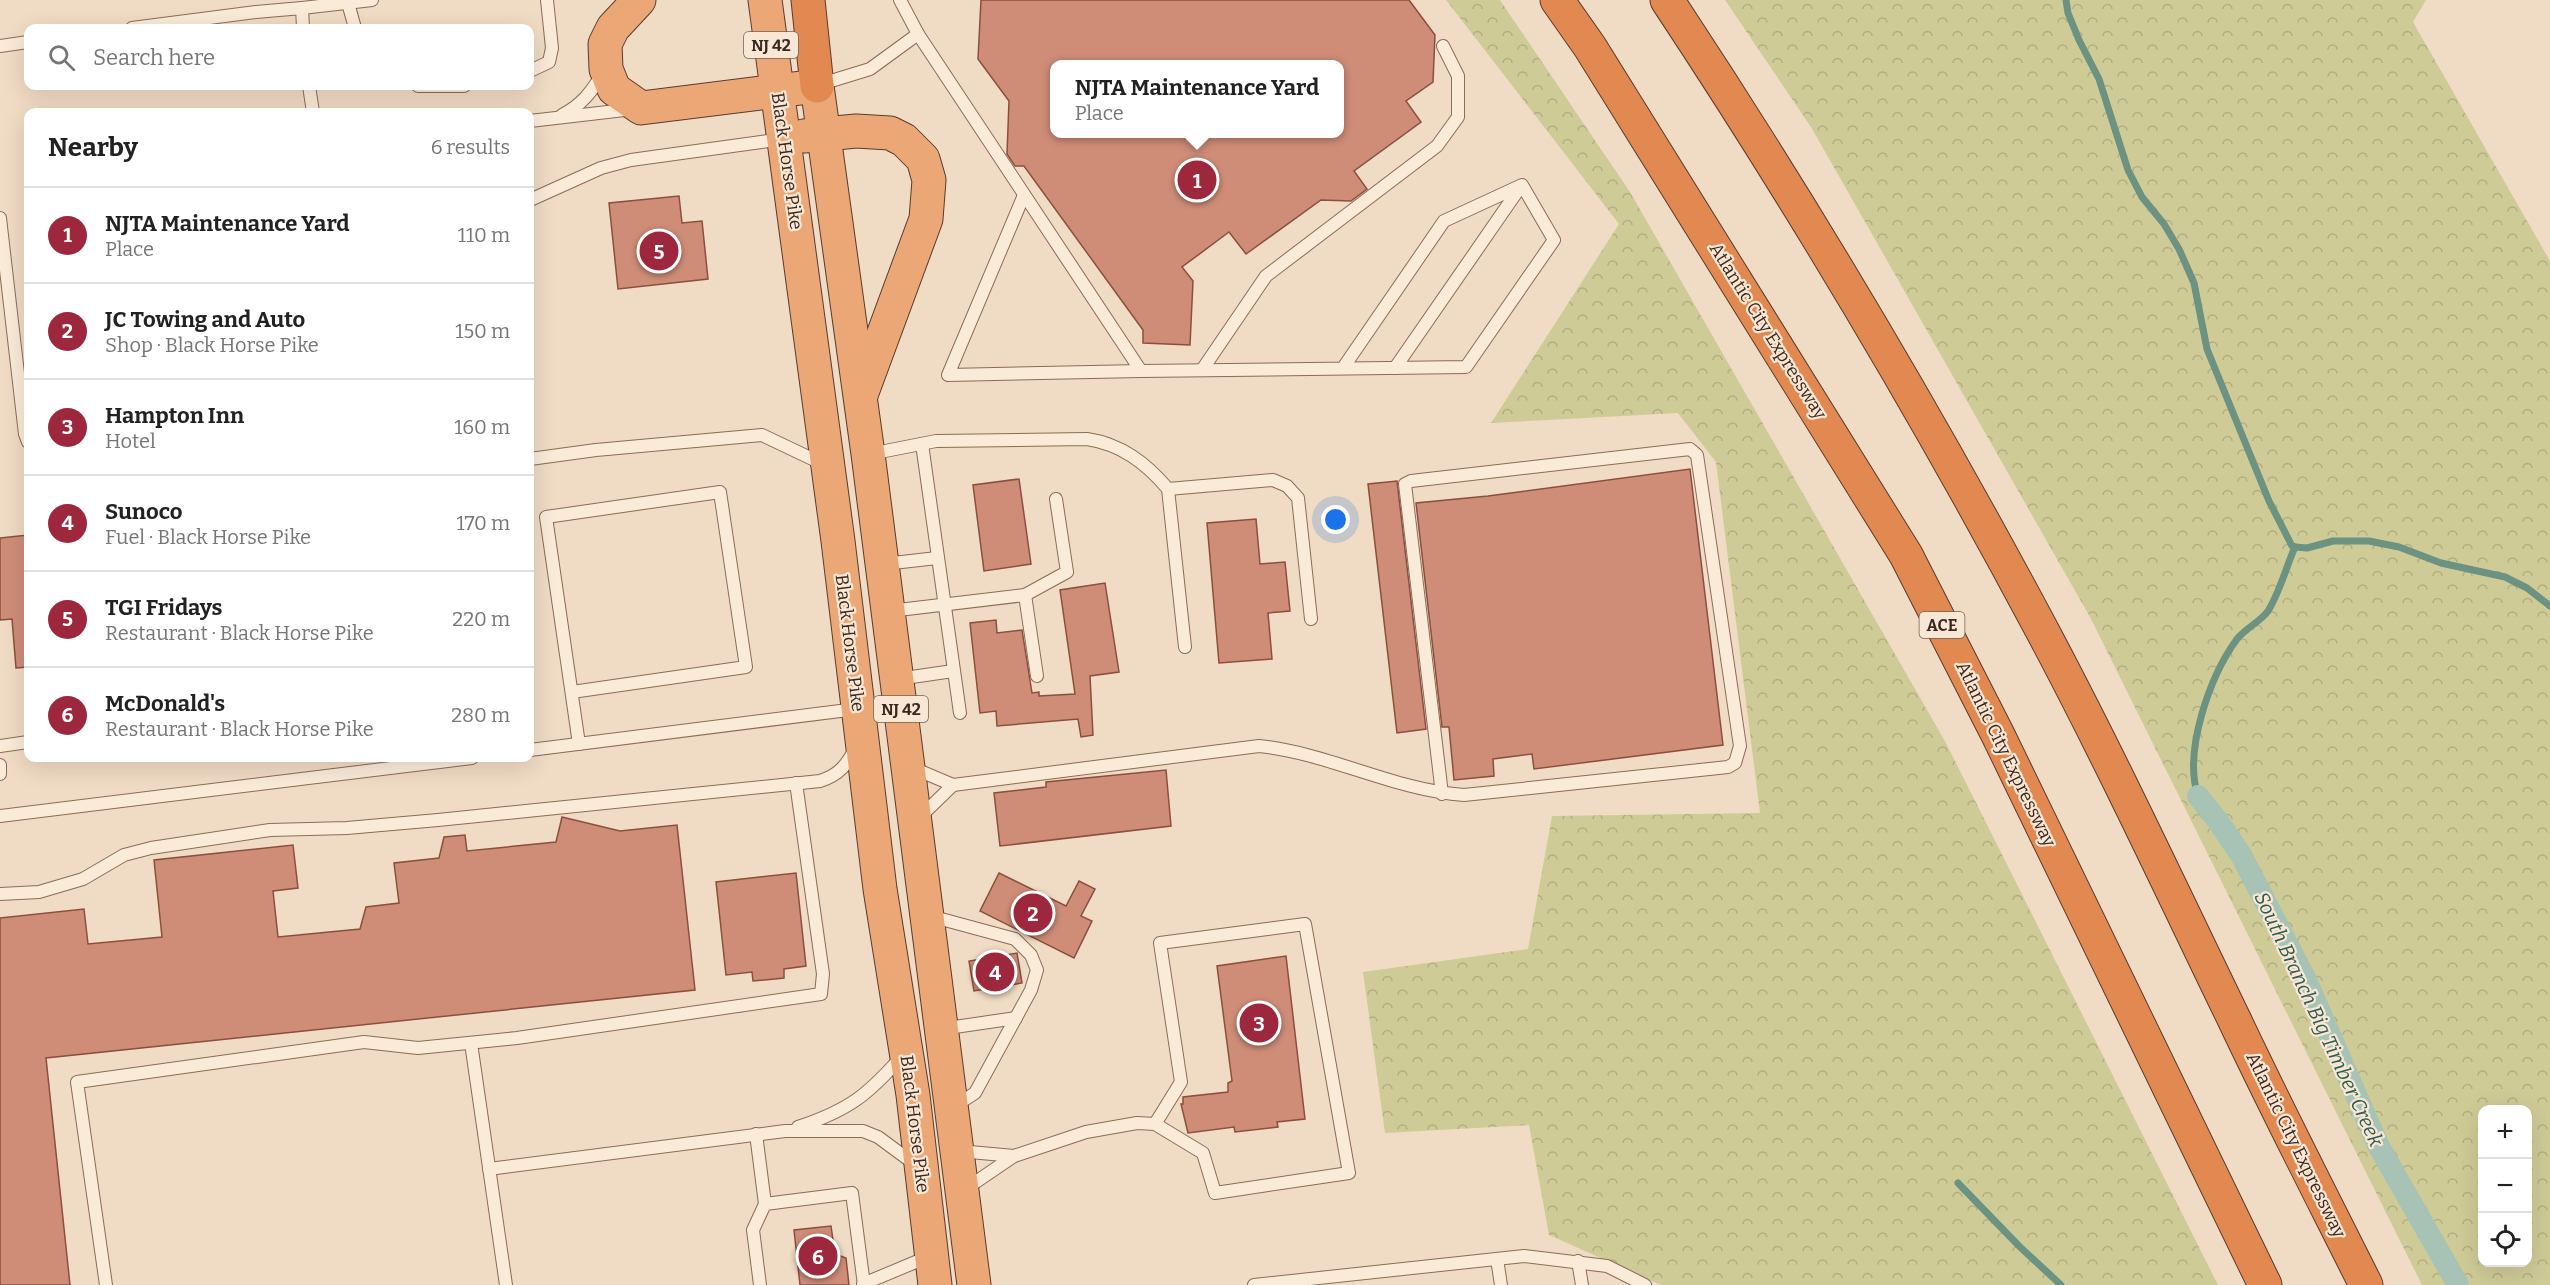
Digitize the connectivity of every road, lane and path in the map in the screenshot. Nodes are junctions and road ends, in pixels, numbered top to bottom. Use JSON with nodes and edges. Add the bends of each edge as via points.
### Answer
{"nodes":[{"id":1,"x":372,"y":0,"type":"edge"},
{"id":2,"x":547,"y":0,"type":"edge"},
{"id":3,"x":639,"y":0,"type":"edge"},
{"id":4,"x":765,"y":0,"type":"edge"},
{"id":5,"x":808,"y":0,"type":"edge"},
{"id":6,"x":900,"y":0,"type":"edge"},
{"id":7,"x":1555,"y":0,"type":"edge"},
{"id":8,"x":1667,"y":0,"type":"edge"},
{"id":9,"x":348,"y":3,"type":"junction"},
{"id":10,"x":302,"y":8,"type":"junction"},
{"id":11,"x":163,"y":24,"type":"edge"},
{"id":12,"x":303,"y":24,"type":"edge"},
{"id":13,"x":354,"y":24,"type":"edge"},
{"id":14,"x":918,"y":34,"type":"junction"},
{"id":15,"x":24,"y":43,"type":"edge"},
{"id":16,"x":1443,"y":45,"type":"dead end"},
{"id":17,"x":0,"y":46,"type":"edge"},
{"id":18,"x":534,"y":69,"type":"edge"},
{"id":19,"x":606,"y":69,"type":"junction"},
{"id":20,"x":817,"y":86,"type":"junction"},
{"id":21,"x":310,"y":90,"type":"edge"},
{"id":22,"x":777,"y":90,"type":"junction"},
{"id":23,"x":312,"y":108,"type":"edge"},
{"id":24,"x":641,"y":108,"type":"junction"},
{"id":25,"x":552,"y":120,"type":"junction"},
{"id":26,"x":534,"y":121,"type":"edge"},
{"id":27,"x":824,"y":134,"type":"junction"},
{"id":28,"x":784,"y":139,"type":"junction"},
{"id":29,"x":1522,"y":185,"type":"junction"},
{"id":30,"x":1024,"y":195,"type":"junction"},
{"id":31,"x":534,"y":198,"type":"edge"},
{"id":32,"x":0,"y":218,"type":"edge"},
{"id":33,"x":1395,"y":368,"type":"junction"},
{"id":34,"x":1343,"y":369,"type":"junction"},
{"id":35,"x":1202,"y":370,"type":"junction"},
{"id":36,"x":1141,"y":371,"type":"junction"},
{"id":37,"x":861,"y":396,"type":"junction"},
{"id":38,"x":24,"y":417,"type":"edge"},
{"id":39,"x":922,"y":444,"type":"junction"},
{"id":40,"x":868,"y":454,"type":"junction"},
{"id":41,"x":534,"y":458,"type":"edge"},
{"id":42,"x":827,"y":466,"type":"junction"},
{"id":43,"x":1168,"y":489,"type":"junction"},
{"id":44,"x":1056,"y":499,"type":"dead end"},
{"id":45,"x":937,"y":558,"type":"junction"},
{"id":46,"x":882,"y":564,"type":"junction"},
{"id":47,"x":1025,"y":595,"type":"junction"},
{"id":48,"x":944,"y":605,"type":"junction"},
{"id":49,"x":889,"y":611,"type":"junction"},
{"id":50,"x":1311,"y":619,"type":"dead end"},
{"id":51,"x":1185,"y":647,"type":"dead end"},
{"id":52,"x":953,"y":671,"type":"junction"},
{"id":53,"x":1037,"y":676,"type":"dead end"},
{"id":54,"x":897,"y":679,"type":"junction"},
{"id":55,"x":572,"y":692,"type":"junction"},
{"id":56,"x":960,"y":713,"type":"dead end"},
{"id":57,"x":860,"y":722,"type":"junction"},
{"id":58,"x":24,"y":743,"type":"edge"},
{"id":59,"x":579,"y":744,"type":"junction"},
{"id":60,"x":0,"y":746,"type":"edge"},
{"id":61,"x":534,"y":750,"type":"edge"},
{"id":62,"x":439,"y":762,"type":"edge"},
{"id":63,"x":0,"y":765,"type":"edge"},
{"id":64,"x":908,"y":765,"type":"junction"},
{"id":65,"x":0,"y":774,"type":"edge"},
{"id":66,"x":796,"y":783,"type":"junction"},
{"id":67,"x":953,"y":785,"type":"junction"},
{"id":68,"x":1442,"y":794,"type":"junction"},
{"id":69,"x":0,"y":816,"type":"edge"},
{"id":70,"x":915,"y":822,"type":"junction"},
{"id":71,"x":0,"y":894,"type":"edge"},
{"id":72,"x":926,"y":915,"type":"junction"},
{"id":73,"x":1016,"y":1018,"type":"junction"},
{"id":74,"x":940,"y":1029,"type":"junction"},
{"id":75,"x":471,"y":1043,"type":"junction"},
{"id":76,"x":906,"y":1051,"type":"junction"},
{"id":77,"x":951,"y":1109,"type":"junction"},
{"id":78,"x":1155,"y":1124,"type":"junction"},
{"id":79,"x":786,"y":1131,"type":"junction"},
{"id":80,"x":756,"y":1134,"type":"junction"},
{"id":81,"x":957,"y":1151,"type":"junction"},
{"id":82,"x":1014,"y":1156,"type":"junction"},
{"id":83,"x":489,"y":1169,"type":"junction"},
{"id":84,"x":921,"y":1169,"type":"junction"},
{"id":85,"x":962,"y":1191,"type":"junction"},
{"id":86,"x":765,"y":1204,"type":"junction"},
{"id":87,"x":1497,"y":1259,"type":"junction"},
{"id":88,"x":1578,"y":1261,"type":"junction"},
{"id":89,"x":933,"y":1270,"type":"edge"},
{"id":90,"x":106,"y":1285,"type":"edge"},
{"id":91,"x":506,"y":1285,"type":"edge"},
{"id":92,"x":760,"y":1285,"type":"edge"},
{"id":93,"x":863,"y":1285,"type":"edge"},
{"id":94,"x":974,"y":1285,"type":"edge"},
{"id":95,"x":1254,"y":1285,"type":"edge"},
{"id":96,"x":1501,"y":1285,"type":"edge"},
{"id":97,"x":1582,"y":1285,"type":"edge"},
{"id":98,"x":1645,"y":1285,"type":"edge"},
{"id":99,"x":2265,"y":1285,"type":"edge"},
{"id":100,"x":2366,"y":1285,"type":"edge"}],
"edges":[{"from":1,"to":9,"type":"lane"},
{"from":2,"to":18,"type":"lane","via":[[552,48],[549,62]]},
{"from":3,"to":19,"type":"highway","via":[[613,28],[605,44]]},
{"from":4,"to":22,"type":"highway","name":"Black Horse Pike","number":"NJ 42"},
{"from":5,"to":20,"type":"highway","number":"NJ 42"},
{"from":6,"to":14,"type":"lane"},
{"from":7,"to":99,"type":"highway","name":"Atlantic City Expressway","number":"ACE","via":[[1590,47],[1906,555],[1998,735]]},
{"from":8,"to":100,"type":"highway","name":"Atlantic City Expressway","via":[[1805,218],[1946,454],[2150,844]]},
{"from":9,"to":10,"type":"lane"},
{"from":9,"to":13,"type":"lane"},
{"from":10,"to":11,"type":"lane"},
{"from":10,"to":12,"type":"lane"},
{"from":14,"to":20,"type":"lane","via":[[870,69]]},
{"from":14,"to":30,"type":"lane"},
{"from":15,"to":17,"type":"lane"},
{"from":16,"to":35,"type":"lane","via":[[1458,76],[1458,117],[1437,146],[1266,276]]},
{"from":19,"to":24,"type":"highway","via":[[614,89]]},
{"from":19,"to":25,"type":"lane","via":[[575,109]]},
{"from":20,"to":22,"type":"highway"},
{"from":20,"to":27,"type":"highway","name":"Black Horse Pike","number":"NJ 42"},
{"from":21,"to":23,"type":"lane"},
{"from":22,"to":24,"type":"highway"},
{"from":22,"to":28,"type":"highway","name":"Black Horse Pike","number":"NJ 42"},
{"from":24,"to":25,"type":"lane"},
{"from":25,"to":26,"type":"lane"},
{"from":27,"to":28,"type":"highway"},
{"from":27,"to":37,"type":"highway","name":"Black Horse Pike","number":"NJ 42"},
{"from":27,"to":37,"type":"highway","via":[[890,133],[904,140],[923,159],[929,180],[924,228]]},
{"from":28,"to":31,"type":"lane","via":[[631,160],[601,168]]},
{"from":28,"to":42,"type":"highway","name":"Black Horse Pike","number":"NJ 42"},
{"from":29,"to":33,"type":"lane"},
{"from":29,"to":33,"type":"lane","via":[[1554,240],[1548,250],[1466,367]]},
{"from":29,"to":34,"type":"lane","via":[[1444,221]]},
{"from":30,"to":36,"type":"lane"},
{"from":30,"to":36,"type":"lane","via":[[948,375]]},
{"from":32,"to":38,"type":"lane"},
{"from":33,"to":34,"type":"lane"},
{"from":34,"to":35,"type":"lane"},
{"from":35,"to":36,"type":"lane"},
{"from":37,"to":40,"type":"highway","name":"Black Horse Pike","number":"NJ 42"},
{"from":39,"to":40,"type":"lane"},
{"from":39,"to":43,"type":"lane","via":[[1087,439],[1108,442],[1153,471]]},
{"from":39,"to":45,"type":"lane"},
{"from":40,"to":46,"type":"highway","name":"Black Horse Pike","number":"NJ 42"},
{"from":41,"to":42,"type":"lane","via":[[762,435]]},
{"from":42,"to":57,"type":"highway","name":"Black Horse Pike","number":"NJ 42"},
{"from":43,"to":50,"type":"lane","via":[[1273,480],[1287,486],[1298,498]]},
{"from":43,"to":51,"type":"lane"},
{"from":44,"to":47,"type":"lane","via":[[1067,572]]},
{"from":45,"to":46,"type":"lane"},
{"from":45,"to":48,"type":"lane"},
{"from":46,"to":49,"type":"highway","name":"Black Horse Pike","number":"NJ 42"},
{"from":47,"to":48,"type":"lane"},
{"from":47,"to":53,"type":"lane"},
{"from":48,"to":49,"type":"lane"},
{"from":48,"to":52,"type":"lane"},
{"from":49,"to":54,"type":"highway","name":"Black Horse Pike","number":"NJ 42"},
{"from":52,"to":54,"type":"lane"},
{"from":52,"to":56,"type":"lane"},
{"from":54,"to":64,"type":"highway","name":"Black Horse Pike","number":"NJ 42"},
{"from":55,"to":55,"type":"lane","via":[[546,517],[720,492],[746,667]]},
{"from":55,"to":59,"type":"lane"},
{"from":57,"to":59,"type":"lane"},
{"from":57,"to":66,"type":"lane","via":[[843,769],[820,781]]},
{"from":57,"to":76,"type":"highway","name":"Black Horse Pike","number":"NJ 42","via":[[880,889]]},
{"from":58,"to":60,"type":"lane"},
{"from":59,"to":61,"type":"lane"},
{"from":62,"to":69,"type":"lane"},
{"from":63,"to":65,"type":"lane"},
{"from":64,"to":67,"type":"lane"},
{"from":64,"to":70,"type":"highway","name":"Black Horse Pike","number":"NJ 42"},
{"from":66,"to":71,"type":"lane","via":[[438,820],[270,830],[151,848],[123,855],[83,879],[39,892]]},
{"from":66,"to":75,"type":"lane","via":[[823,974],[821,993]]},
{"from":67,"to":68,"type":"lane","via":[[1259,746],[1289,749]]},
{"from":67,"to":70,"type":"lane"},
{"from":68,"to":68,"type":"lane","via":[[1464,795],[1728,767],[1735,763],[1740,746],[1694,451],[1406,484]]},
{"from":70,"to":72,"type":"highway","name":"Black Horse Pike","number":"NJ 42"},
{"from":72,"to":73,"type":"lane","via":[[1015,939],[1031,955],[1037,970]]},
{"from":72,"to":74,"type":"highway","name":"Black Horse Pike","number":"NJ 42"},
{"from":73,"to":74,"type":"lane"},
{"from":73,"to":77,"type":"lane","via":[[975,1093]]},
{"from":74,"to":77,"type":"highway","name":"Black Horse Pike","number":"NJ 42"},
{"from":75,"to":83,"type":"lane"},
{"from":75,"to":90,"type":"lane","via":[[418,1048],[364,1041],[77,1082]]},
{"from":76,"to":79,"type":"lane","via":[[875,1087],[851,1105]]},
{"from":76,"to":84,"type":"highway","name":"Black Horse Pike","number":"NJ 42"},
{"from":77,"to":81,"type":"highway","name":"Black Horse Pike","number":"NJ 42"},
{"from":78,"to":78,"type":"lane","via":[[1203,1153],[1215,1193],[1349,1173],[1305,924],[1160,943],[1181,1082]]},
{"from":78,"to":82,"type":"lane","via":[[1137,1123],[1086,1132]]},
{"from":79,"to":80,"type":"lane"},
{"from":79,"to":84,"type":"lane","via":[[863,1131],[878,1137]]},
{"from":80,"to":83,"type":"lane"},
{"from":80,"to":86,"type":"lane"},
{"from":81,"to":82,"type":"lane"},
{"from":81,"to":85,"type":"highway","name":"Black Horse Pike","number":"NJ 42"},
{"from":82,"to":85,"type":"lane"},
{"from":83,"to":91,"type":"lane"},
{"from":84,"to":89,"type":"highway","name":"Black Horse Pike","number":"NJ 42"},
{"from":85,"to":94,"type":"highway","name":"Black Horse Pike","number":"NJ 42"},
{"from":86,"to":92,"type":"lane","via":[[753,1230]]},
{"from":86,"to":93,"type":"lane","via":[[852,1193]]},
{"from":87,"to":88,"type":"lane","via":[[1524,1256]]},
{"from":87,"to":95,"type":"lane"},
{"from":87,"to":96,"type":"lane"},
{"from":88,"to":97,"type":"lane"},
{"from":88,"to":98,"type":"lane","via":[[1607,1266]]},
{"from":89,"to":93,"type":"lane"}]}
